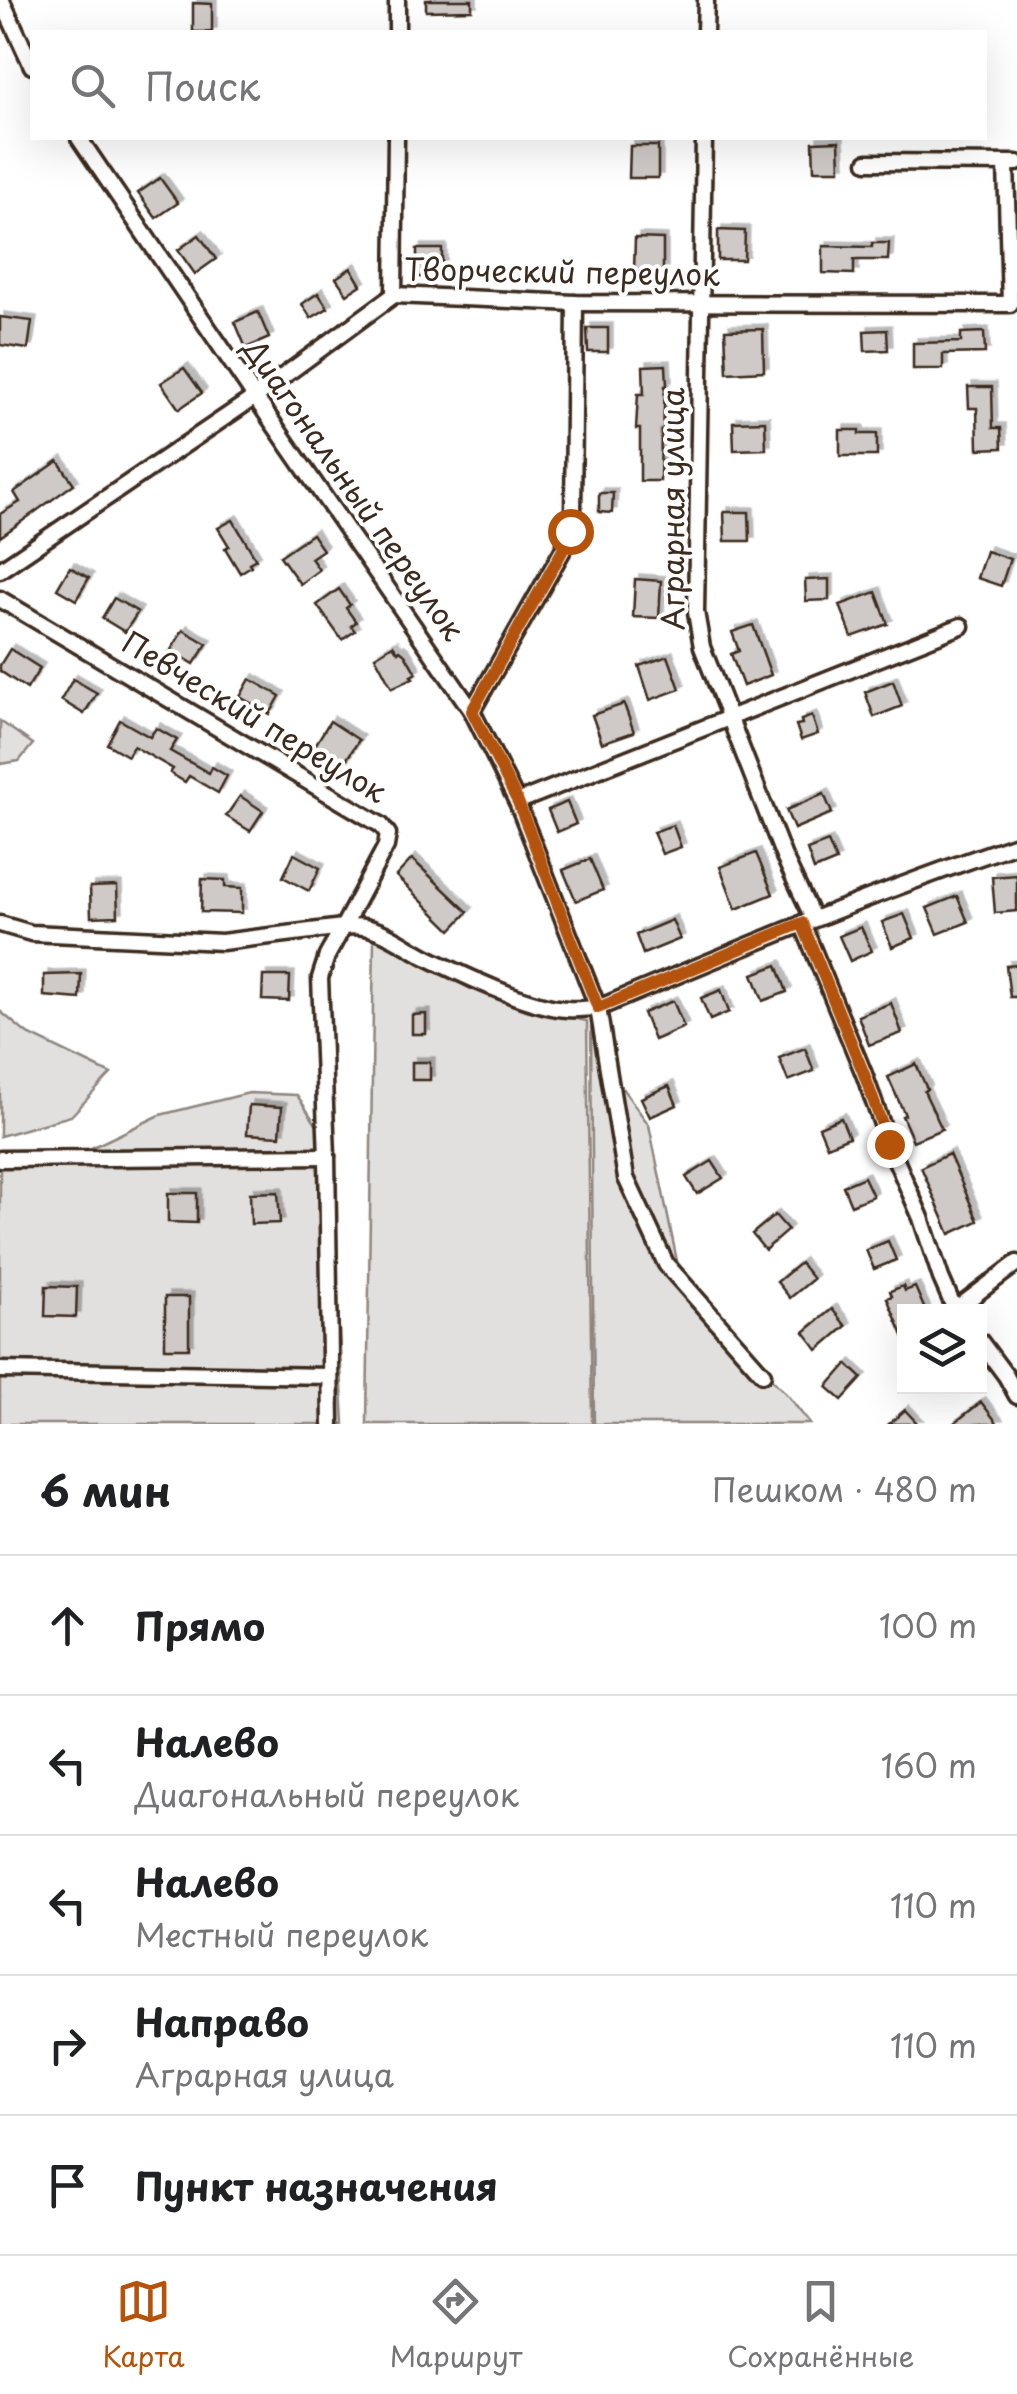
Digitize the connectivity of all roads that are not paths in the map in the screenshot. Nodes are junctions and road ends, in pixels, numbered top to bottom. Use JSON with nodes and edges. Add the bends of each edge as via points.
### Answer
{"nodes":[{"id":1,"x":398,"y":0,"type":"edge"},
{"id":2,"x":706,"y":0,"type":"edge"},
{"id":3,"x":1,"y":2,"type":"edge"},
{"id":4,"x":397,"y":30,"type":"edge"},
{"id":5,"x":705,"y":30,"type":"edge"},
{"id":6,"x":30,"y":62,"type":"edge"},
{"id":7,"x":80,"y":140,"type":"edge"},
{"id":8,"x":396,"y":140,"type":"edge"},
{"id":9,"x":704,"y":140,"type":"edge"},
{"id":10,"x":867,"y":162,"type":"dead end"},
{"id":11,"x":1011,"y":164,"type":"edge"},
{"id":12,"x":394,"y":294,"type":"junction"},
{"id":13,"x":702,"y":302,"type":"junction"},
{"id":14,"x":575,"y":304,"type":"junction"},
{"id":15,"x":255,"y":397,"type":"junction"},
{"id":16,"x":0,"y":570,"type":"edge"},
{"id":17,"x":0,"y":600,"type":"edge"},
{"id":18,"x":962,"y":626,"type":"dead end"},
{"id":19,"x":472,"y":711,"type":"junction"},
{"id":20,"x":731,"y":719,"type":"junction"},
{"id":21,"x":518,"y":802,"type":"junction"},
{"id":22,"x":1017,"y":844,"type":"edge"},
{"id":23,"x":807,"y":921,"type":"junction"},
{"id":24,"x":0,"y":924,"type":"edge"},
{"id":25,"x":343,"y":927,"type":"junction"},
{"id":26,"x":598,"y":1008,"type":"junction"},
{"id":27,"x":327,"y":1156,"type":"junction"},
{"id":28,"x":0,"y":1160,"type":"edge"},
{"id":29,"x":1017,"y":1263,"type":"edge"},
{"id":30,"x":953,"y":1304,"type":"edge"},
{"id":31,"x":964,"y":1304,"type":"edge"},
{"id":32,"x":987,"y":1351,"type":"edge"},
{"id":33,"x":0,"y":1370,"type":"edge"},
{"id":34,"x":763,"y":1374,"type":"dead end"},
{"id":35,"x":330,"y":1376,"type":"junction"},
{"id":36,"x":1017,"y":1396,"type":"edge"},
{"id":37,"x":331,"y":1424,"type":"edge"}],
"edges":[{"from":1,"to":4,"type":"street"},
{"from":2,"to":5,"type":"street"},
{"from":3,"to":6,"type":"street"},
{"from":7,"to":15,"type":"street","name":"Диагональный переулок"},
{"from":8,"to":12,"type":"street"},
{"from":9,"to":13,"type":"street","name":"Аграрная улица"},
{"from":10,"to":11,"type":"street"},
{"from":11,"to":13,"type":"street","name":"Творческий переулок","via":[[1010,304]]},
{"from":12,"to":14,"type":"street","name":"Творческий переулок"},
{"from":12,"to":15,"type":"street","name":"Творческий переулок"},
{"from":13,"to":14,"type":"street","name":"Творческий переулок"},
{"from":13,"to":20,"type":"street","name":"Аграрная улица","via":[[696,612],[702,647]]},
{"from":14,"to":19,"type":"street","via":[[570,531]]},
{"from":15,"to":16,"type":"street","name":"Творческий переулок"},
{"from":15,"to":19,"type":"street","name":"Диагональный переулок"},
{"from":17,"to":25,"type":"street","name":"Певческий переулок","via":[[380,825],[388,834],[386,846]]},
{"from":18,"to":20,"type":"street"},
{"from":19,"to":21,"type":"street","name":"Диагональный переулок"},
{"from":20,"to":21,"type":"street"},
{"from":20,"to":23,"type":"street","name":"Аграрная улица"},
{"from":21,"to":26,"type":"street","name":"Диагональный переулок"},
{"from":22,"to":23,"type":"street"},
{"from":23,"to":26,"type":"street"},
{"from":23,"to":30,"type":"street","name":"Аграрная улица"},
{"from":24,"to":25,"type":"street","via":[[31,932],[222,942]]},
{"from":25,"to":26,"type":"street","via":[[372,927],[529,1000],[564,1010]]},
{"from":25,"to":27,"type":"street","name":"Певческий переулок","via":[[320,978]]},
{"from":26,"to":34,"type":"street","name":"Диагональный переулок","via":[[626,1178],[666,1264]]},
{"from":27,"to":28,"type":"street"},
{"from":27,"to":35,"type":"street","name":"Певческий переулок"},
{"from":29,"to":31,"type":"street"},
{"from":32,"to":36,"type":"street"},
{"from":33,"to":35,"type":"street"},
{"from":35,"to":37,"type":"street","name":"Певческий переулок"}]}
